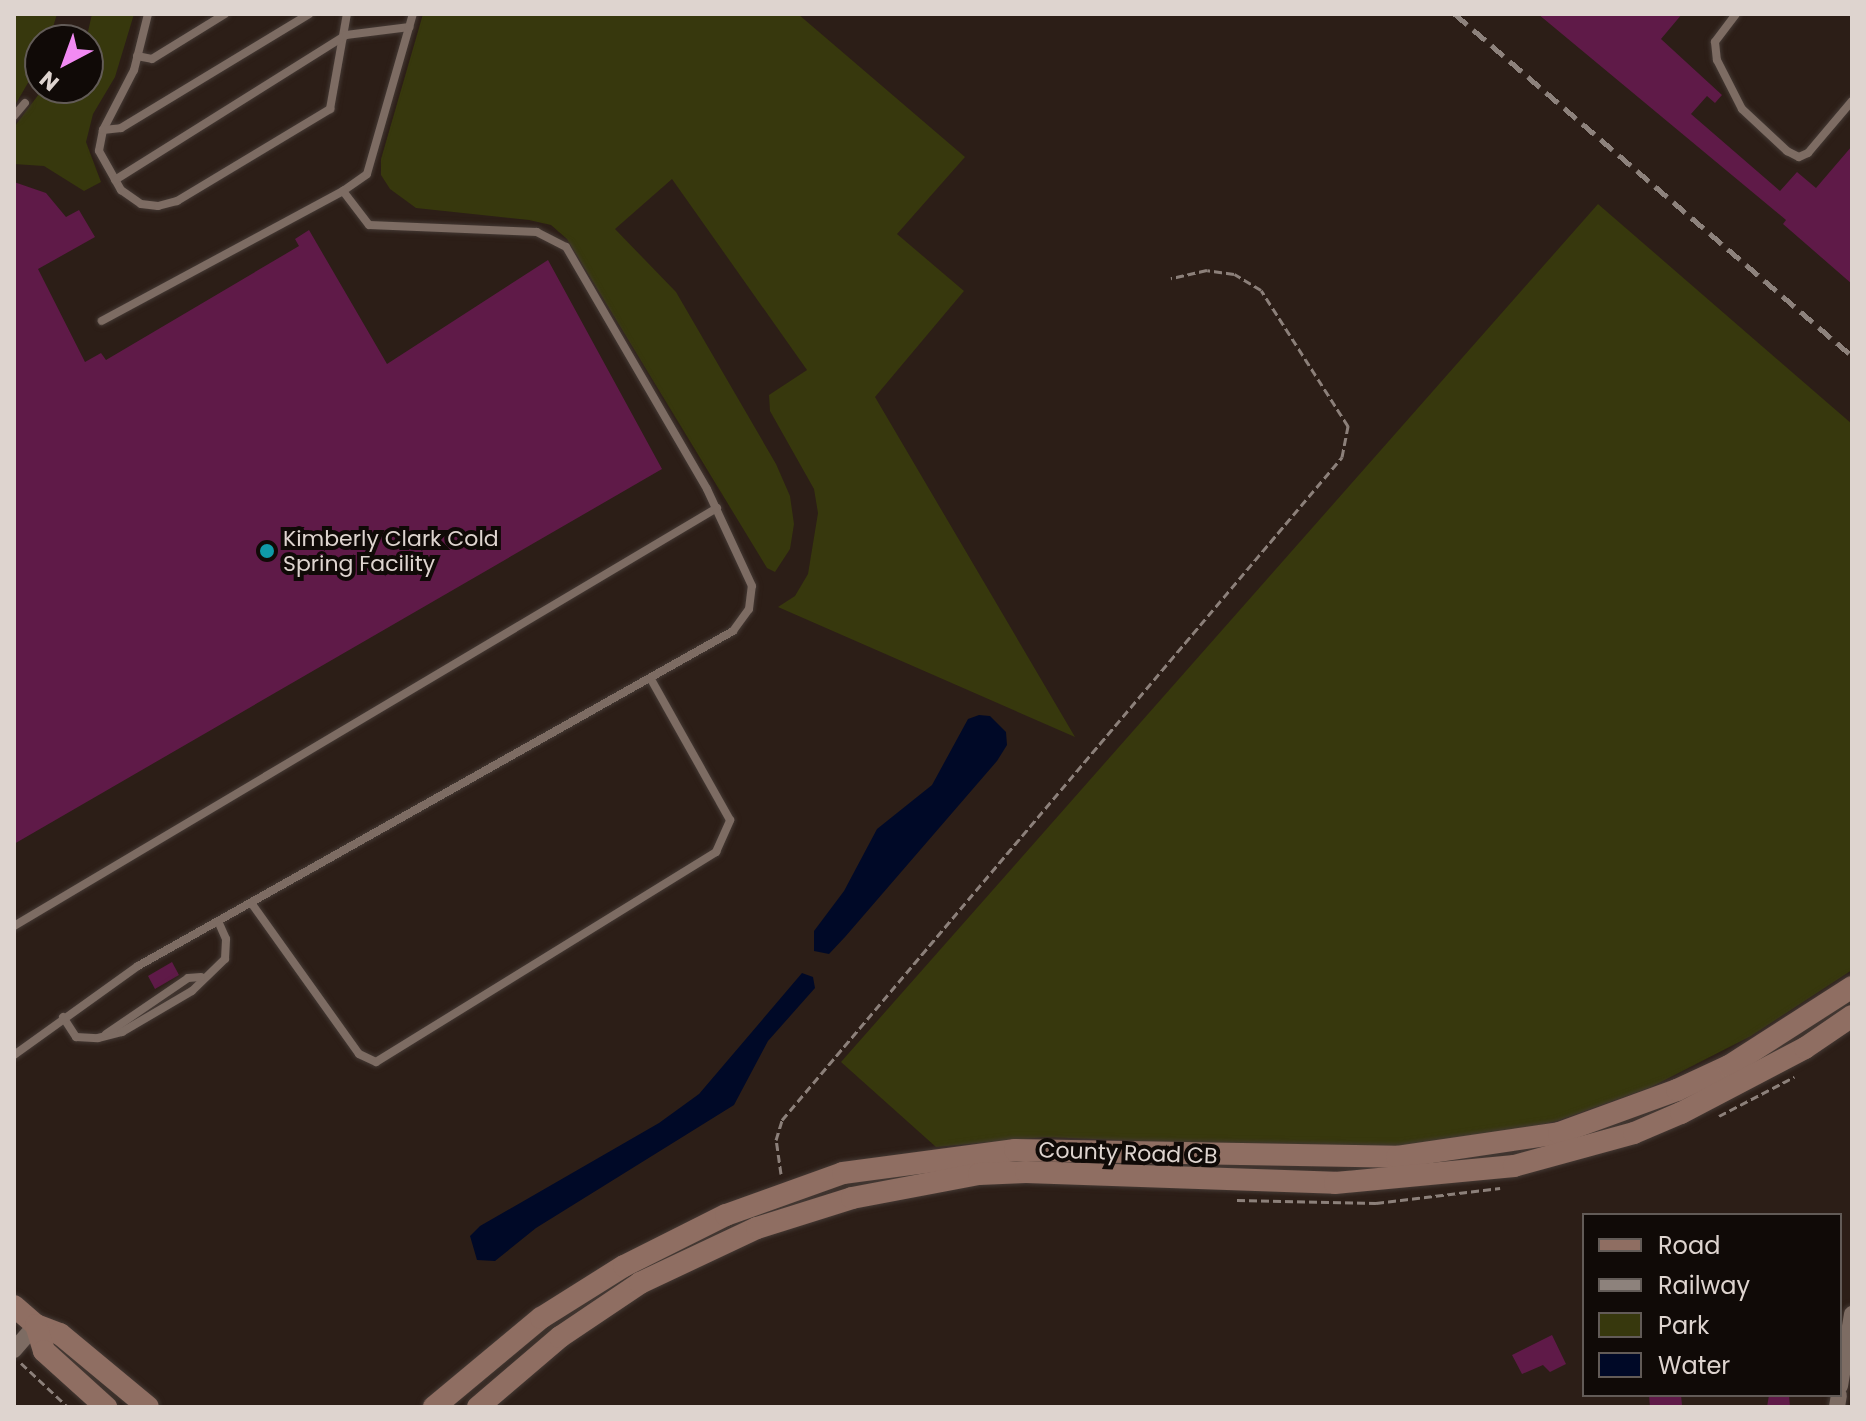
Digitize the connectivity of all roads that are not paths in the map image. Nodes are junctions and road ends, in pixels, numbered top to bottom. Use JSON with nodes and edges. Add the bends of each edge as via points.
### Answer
{"nodes":[{"id":1,"x":148,"y":14,"type":"edge"},
{"id":2,"x":225,"y":14,"type":"edge"},
{"id":3,"x":309,"y":14,"type":"edge"},
{"id":4,"x":347,"y":14,"type":"edge"},
{"id":5,"x":413,"y":14,"type":"edge"},
{"id":6,"x":1736,"y":14,"type":"edge"},
{"id":7,"x":410,"y":27,"type":"junction"},
{"id":8,"x":346,"y":35,"type":"junction"},
{"id":9,"x":137,"y":56,"type":"junction"},
{"id":10,"x":1852,"y":101,"type":"edge"},
{"id":11,"x":103,"y":130,"type":"junction"},
{"id":12,"x":115,"y":180,"type":"junction"},
{"id":13,"x":343,"y":191,"type":"junction"},
{"id":14,"x":102,"y":321,"type":"dead end"},
{"id":15,"x":717,"y":508,"type":"junction"},
{"id":16,"x":651,"y":679,"type":"junction"},
{"id":17,"x":252,"y":904,"type":"junction"},
{"id":18,"x":219,"y":923,"type":"junction"},
{"id":19,"x":14,"y":926,"type":"edge"},
{"id":20,"x":1852,"y":987,"type":"edge"},
{"id":21,"x":1852,"y":1016,"type":"edge"},
{"id":22,"x":63,"y":1017,"type":"junction"},
{"id":23,"x":14,"y":1055,"type":"edge"},
{"id":24,"x":14,"y":1306,"type":"edge"},
{"id":25,"x":1852,"y":1314,"type":"edge"},
{"id":26,"x":36,"y":1325,"type":"junction"},
{"id":27,"x":14,"y":1350,"type":"edge"},
{"id":28,"x":1842,"y":1374,"type":"edge"},
{"id":29,"x":106,"y":1407,"type":"edge"},
{"id":30,"x":148,"y":1407,"type":"edge"},
{"id":31,"x":434,"y":1407,"type":"edge"},
{"id":32,"x":478,"y":1407,"type":"edge"}],
"edges":[{"from":1,"to":9,"type":"lane"},
{"from":2,"to":9,"type":"lane","via":[[152,59]]},
{"from":3,"to":11,"type":"lane","via":[[121,128]]},
{"from":4,"to":8,"type":"lane"},
{"from":5,"to":7,"type":"lane"},
{"from":6,"to":10,"type":"lane","via":[[1715,42],[1717,60],[1742,109],[1787,151],[1799,157],[1808,153]]},
{"from":7,"to":8,"type":"lane"},
{"from":7,"to":13,"type":"lane","via":[[367,174]]},
{"from":8,"to":12,"type":"lane"},
{"from":8,"to":12,"type":"lane","via":[[330,109],[177,201],[141,204]]},
{"from":9,"to":11,"type":"lane"},
{"from":11,"to":12,"type":"lane","via":[[99,151]]},
{"from":13,"to":14,"type":"lane"},
{"from":13,"to":15,"type":"lane","via":[[369,225],[537,232],[566,247]]},
{"from":15,"to":16,"type":"lane","via":[[752,586],[749,609],[733,631]]},
{"from":15,"to":19,"type":"lane"},
{"from":16,"to":17,"type":"lane"},
{"from":16,"to":17,"type":"lane","via":[[730,820],[716,852],[376,1062],[359,1054]]},
{"from":17,"to":18,"type":"lane"},
{"from":18,"to":22,"type":"lane","via":[[138,966]]},
{"from":18,"to":22,"type":"lane","via":[[226,939],[225,959],[105,1035],[76,1037]]},
{"from":20,"to":31,"type":"main road","name":"County Road CB","via":[[1729,1066],[1559,1133],[1453,1151],[1341,1160],[1094,1149],[966,1153],[843,1173],[726,1215],[612,1274],[541,1318]]},
{"from":21,"to":32,"type":"main road","name":"County Road CB","via":[[1805,1048],[1681,1113],[1634,1133],[1514,1166],[1335,1183],[1026,1172],[915,1184],[840,1201],[730,1239],[640,1283],[560,1337]]},
{"from":22,"to":23,"type":"lane"},
{"from":24,"to":26,"type":"main road"},
{"from":25,"to":28,"type":"street"},
{"from":26,"to":27,"type":"street"},
{"from":26,"to":29,"type":"main road","via":[[44,1351]]},
{"from":26,"to":30,"type":"main road","via":[[60,1334]]}]}
